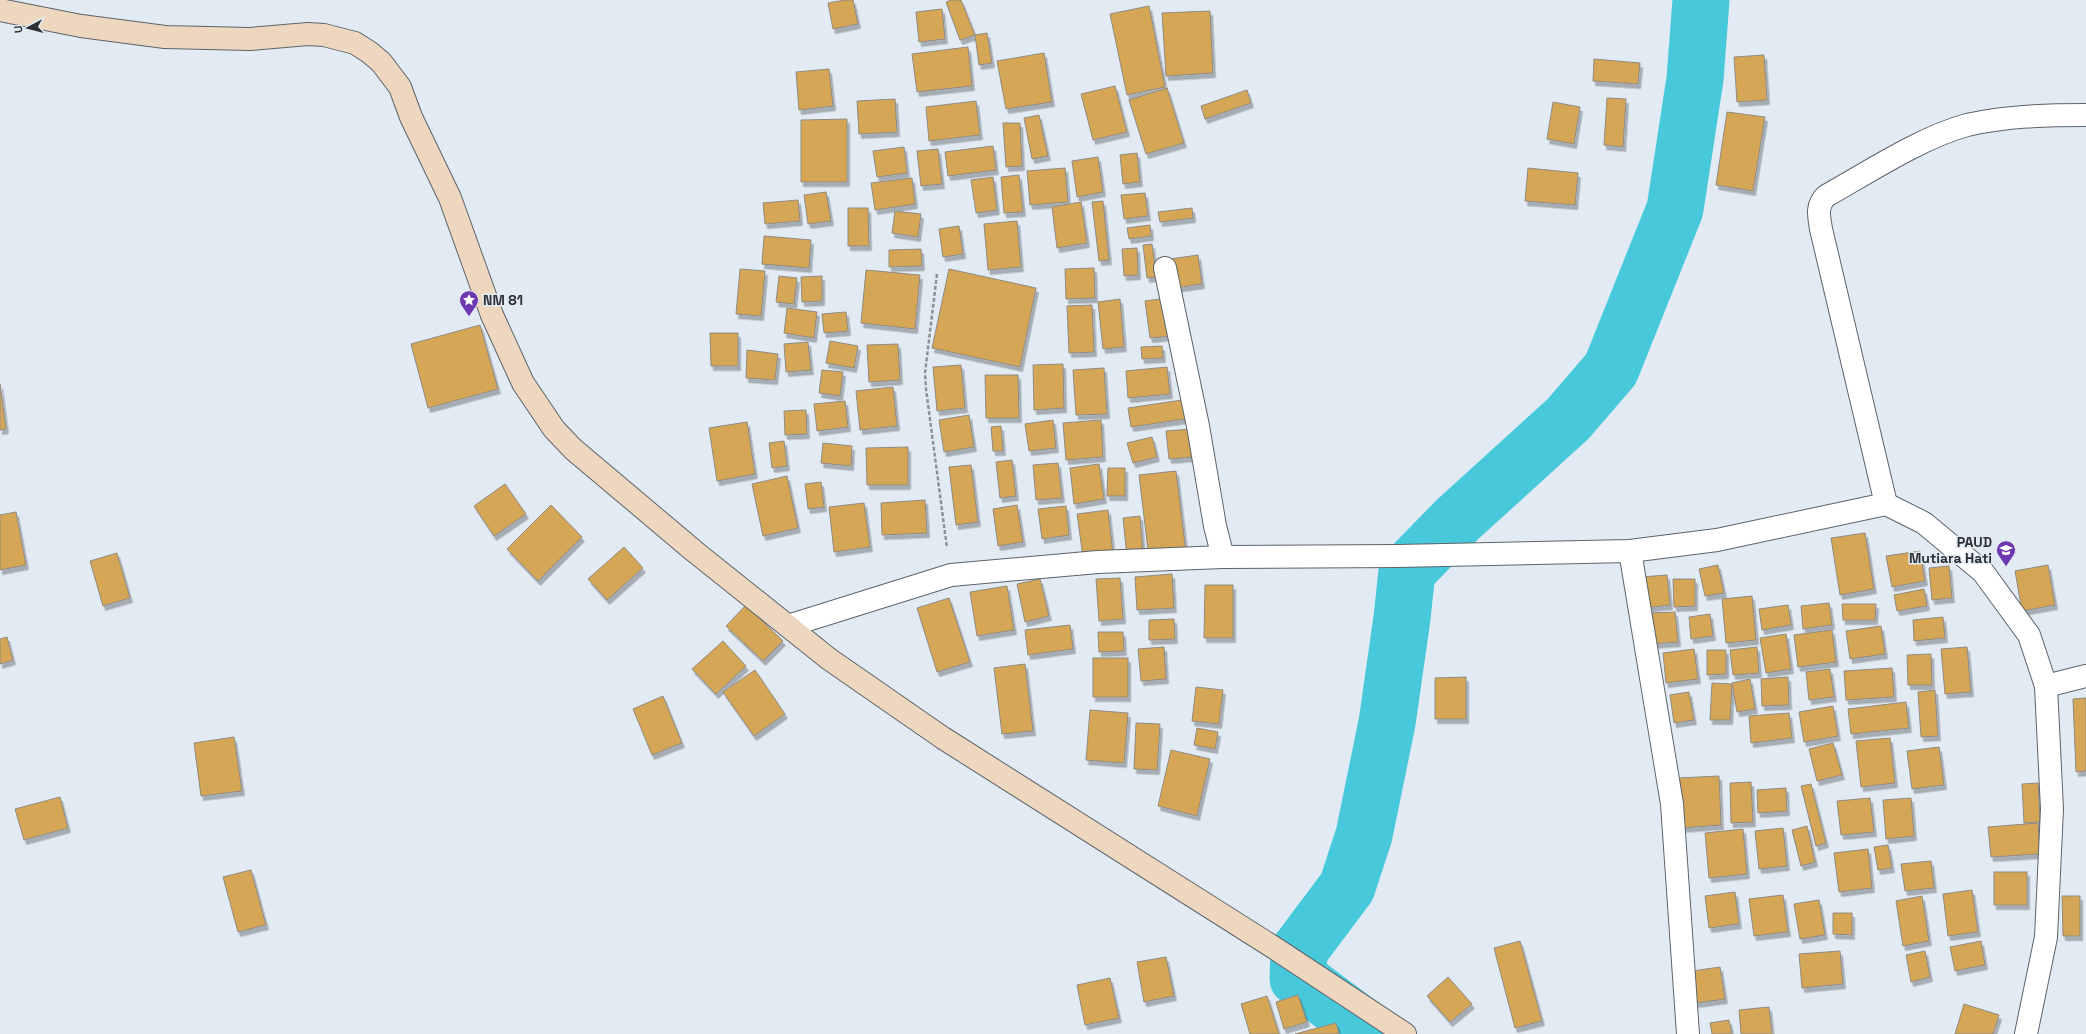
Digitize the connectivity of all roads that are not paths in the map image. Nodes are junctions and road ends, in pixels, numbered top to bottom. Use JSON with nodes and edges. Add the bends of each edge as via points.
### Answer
{"nodes":[{"id":1,"x":0,"y":10,"type":"edge"},
{"id":2,"x":2086,"y":116,"type":"edge"},
{"id":3,"x":1165,"y":268,"type":"dead end"},
{"id":4,"x":1886,"y":504,"type":"junction"},
{"id":5,"x":1630,"y":551,"type":"junction"},
{"id":6,"x":1223,"y":557,"type":"junction"},
{"id":7,"x":788,"y":626,"type":"junction"},
{"id":8,"x":2086,"y":676,"type":"edge"},
{"id":9,"x":2046,"y":686,"type":"junction"},
{"id":10,"x":1405,"y":1034,"type":"edge"},
{"id":11,"x":1688,"y":1034,"type":"edge"},
{"id":12,"x":2026,"y":1034,"type":"edge"}],
"edges":[{"from":1,"to":7,"type":"street","via":[[81,26],[165,37],[250,39],[324,35],[354,44],[369,52],[386,68],[400,87],[411,117],[450,198],[492,315],[523,383],[538,407],[573,449],[594,468]]},
{"from":2,"to":4,"type":"street","via":[[2052,115],[1967,125],[1921,143],[1821,201],[1818,213],[1821,229]]},
{"from":3,"to":6,"type":"street"},
{"from":4,"to":5,"type":"street","via":[[1717,540]]},
{"from":4,"to":9,"type":"street","via":[[1924,523],[1984,572],[2029,635]]},
{"from":5,"to":6,"type":"street"},
{"from":5,"to":11,"type":"street","via":[[1672,804]]},
{"from":6,"to":7,"type":"street","via":[[1098,562],[951,575]]},
{"from":7,"to":10,"type":"street","via":[[829,659],[943,738],[1273,947]]},
{"from":8,"to":9,"type":"street"},
{"from":9,"to":12,"type":"street","via":[[2052,809],[2046,937]]}]}
